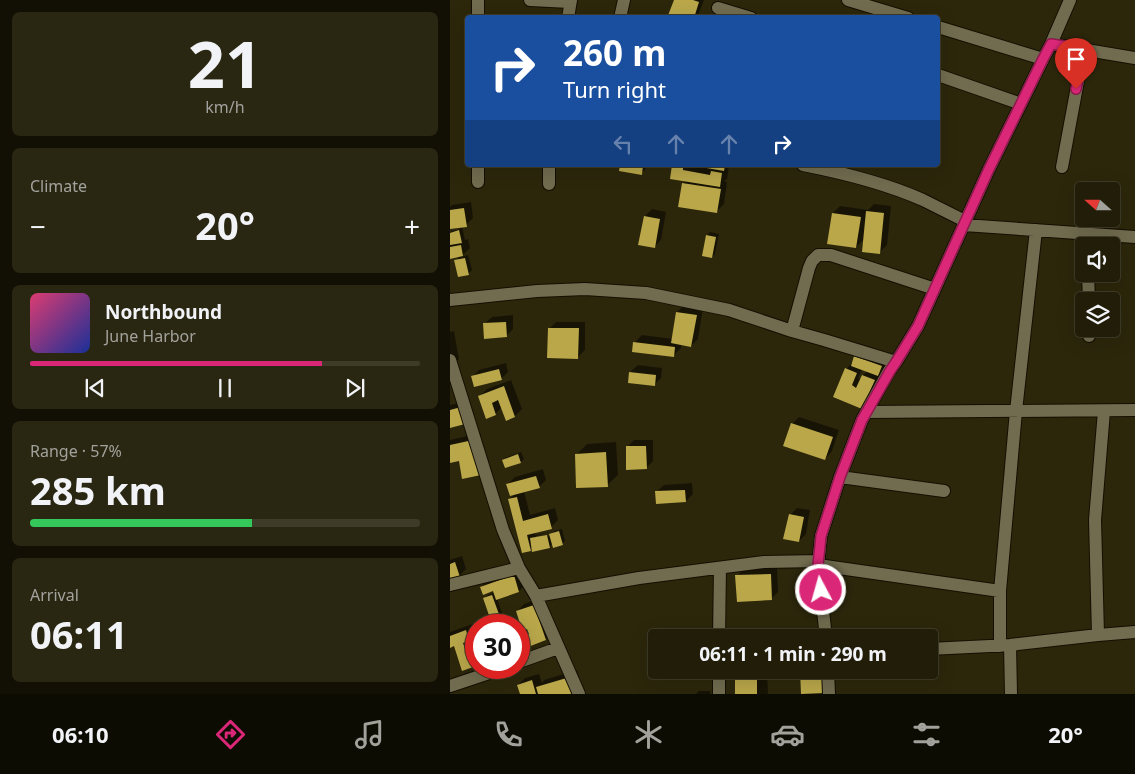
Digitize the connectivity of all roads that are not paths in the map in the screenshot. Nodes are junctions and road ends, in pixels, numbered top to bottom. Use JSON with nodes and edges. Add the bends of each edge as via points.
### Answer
{"nodes":[{"id":1,"x":478,"y":0,"type":"edge"},
{"id":2,"x":530,"y":0,"type":"edge"},
{"id":3,"x":624,"y":0,"type":"edge"},
{"id":4,"x":848,"y":0,"type":"edge"},
{"id":5,"x":1070,"y":0,"type":"edge"},
{"id":6,"x":571,"y":1,"type":"edge"},
{"id":7,"x":865,"y":2,"type":"edge"},
{"id":8,"x":718,"y":8,"type":"dead end"},
{"id":9,"x":478,"y":15,"type":"edge"},
{"id":10,"x":569,"y":15,"type":"edge"},
{"id":11,"x":621,"y":15,"type":"edge"},
{"id":12,"x":741,"y":15,"type":"edge"},
{"id":13,"x":900,"y":15,"type":"edge"},
{"id":14,"x":940,"y":28,"type":"edge"},
{"id":15,"x":1051,"y":44,"type":"junction"},
{"id":16,"x":1084,"y":49,"type":"junction"},
{"id":17,"x":1135,"y":58,"type":"edge"},
{"id":18,"x":1043,"y":59,"type":"junction"},
{"id":19,"x":940,"y":76,"type":"edge"},
{"id":20,"x":1021,"y":104,"type":"junction"},
{"id":21,"x":478,"y":167,"type":"edge"},
{"id":22,"x":549,"y":167,"type":"edge"},
{"id":23,"x":813,"y":167,"type":"edge"},
{"id":24,"x":1062,"y":167,"type":"dead end"},
{"id":25,"x":478,"y":182,"type":"dead end"},
{"id":26,"x":549,"y":184,"type":"dead end"},
{"id":27,"x":964,"y":223,"type":"junction"},
{"id":28,"x":1036,"y":230,"type":"junction"},
{"id":29,"x":1135,"y":237,"type":"edge"},
{"id":30,"x":1075,"y":238,"type":"edge"},
{"id":31,"x":1120,"y":238,"type":"edge"},
{"id":32,"x":935,"y":289,"type":"junction"},
{"id":33,"x":450,"y":300,"type":"edge"},
{"id":34,"x":792,"y":331,"type":"junction"},
{"id":35,"x":450,"y":360,"type":"edge"},
{"id":36,"x":896,"y":362,"type":"junction"},
{"id":37,"x":1104,"y":410,"type":"junction"},
{"id":38,"x":1135,"y":410,"type":"edge"},
{"id":39,"x":1016,"y":411,"type":"junction"},
{"id":40,"x":867,"y":412,"type":"junction"},
{"id":41,"x":840,"y":477,"type":"junction"},
{"id":42,"x":944,"y":491,"type":"dead end"},
{"id":43,"x":819,"y":563,"type":"junction"},
{"id":44,"x":519,"y":568,"type":"junction"},
{"id":45,"x":720,"y":568,"type":"junction"},
{"id":46,"x":450,"y":585,"type":"edge"},
{"id":47,"x":1000,"y":591,"type":"junction"},
{"id":48,"x":536,"y":596,"type":"junction"},
{"id":49,"x":719,"y":629,"type":"edge"},
{"id":50,"x":825,"y":629,"type":"edge"},
{"id":51,"x":1135,"y":632,"type":"edge"},
{"id":52,"x":1098,"y":635,"type":"junction"},
{"id":53,"x":1005,"y":645,"type":"junction"},
{"id":54,"x":558,"y":648,"type":"junction"},
{"id":55,"x":938,"y":649,"type":"edge"},
{"id":56,"x":530,"y":658,"type":"edge"},
{"id":57,"x":471,"y":679,"type":"edge"},
{"id":58,"x":719,"y":679,"type":"edge"},
{"id":59,"x":828,"y":679,"type":"edge"},
{"id":60,"x":450,"y":686,"type":"edge"},
{"id":61,"x":579,"y":694,"type":"edge"},
{"id":62,"x":719,"y":694,"type":"edge"},
{"id":63,"x":829,"y":694,"type":"edge"},
{"id":64,"x":1011,"y":694,"type":"edge"}],
"edges":[{"from":1,"to":9,"type":"street"},
{"from":2,"to":6,"type":"street"},
{"from":3,"to":11,"type":"street"},
{"from":4,"to":7,"type":"street"},
{"from":5,"to":15,"type":"street"},
{"from":6,"to":10,"type":"street"},
{"from":7,"to":13,"type":"street"},
{"from":8,"to":12,"type":"street"},
{"from":14,"to":18,"type":"street"},
{"from":15,"to":16,"type":"street"},
{"from":15,"to":18,"type":"street"},
{"from":16,"to":17,"type":"street"},
{"from":16,"to":24,"type":"street"},
{"from":18,"to":20,"type":"street"},
{"from":19,"to":20,"type":"street"},
{"from":20,"to":27,"type":"street"},
{"from":21,"to":25,"type":"street"},
{"from":22,"to":26,"type":"street"},
{"from":23,"to":27,"type":"street","via":[[895,189],[923,200]]},
{"from":27,"to":28,"type":"street"},
{"from":27,"to":32,"type":"street"},
{"from":28,"to":30,"type":"street"},
{"from":28,"to":39,"type":"street"},
{"from":29,"to":31,"type":"street"},
{"from":32,"to":34,"type":"street","via":[[831,255],[818,255],[809,268]]},
{"from":32,"to":36,"type":"street"},
{"from":33,"to":34,"type":"street","via":[[547,290],[646,293],[729,310]]},
{"from":34,"to":36,"type":"street"},
{"from":35,"to":44,"type":"street","via":[[503,530]]},
{"from":36,"to":40,"type":"street"},
{"from":37,"to":38,"type":"street"},
{"from":37,"to":39,"type":"street"},
{"from":37,"to":52,"type":"street","via":[[1095,520]]},
{"from":39,"to":40,"type":"street"},
{"from":39,"to":47,"type":"street"},
{"from":40,"to":41,"type":"street"},
{"from":41,"to":42,"type":"street"},
{"from":41,"to":43,"type":"street","via":[[821,536]]},
{"from":43,"to":45,"type":"street","via":[[764,562]]},
{"from":43,"to":47,"type":"street"},
{"from":43,"to":50,"type":"street"},
{"from":44,"to":46,"type":"street"},
{"from":44,"to":48,"type":"street"},
{"from":45,"to":48,"type":"street"},
{"from":45,"to":49,"type":"street"},
{"from":47,"to":53,"type":"street"},
{"from":48,"to":54,"type":"street"},
{"from":51,"to":52,"type":"street"},
{"from":52,"to":53,"type":"street"},
{"from":53,"to":55,"type":"street"},
{"from":53,"to":64,"type":"street"},
{"from":54,"to":56,"type":"street"},
{"from":54,"to":61,"type":"street"},
{"from":57,"to":60,"type":"street"},
{"from":58,"to":62,"type":"street"},
{"from":59,"to":63,"type":"street"}]}
